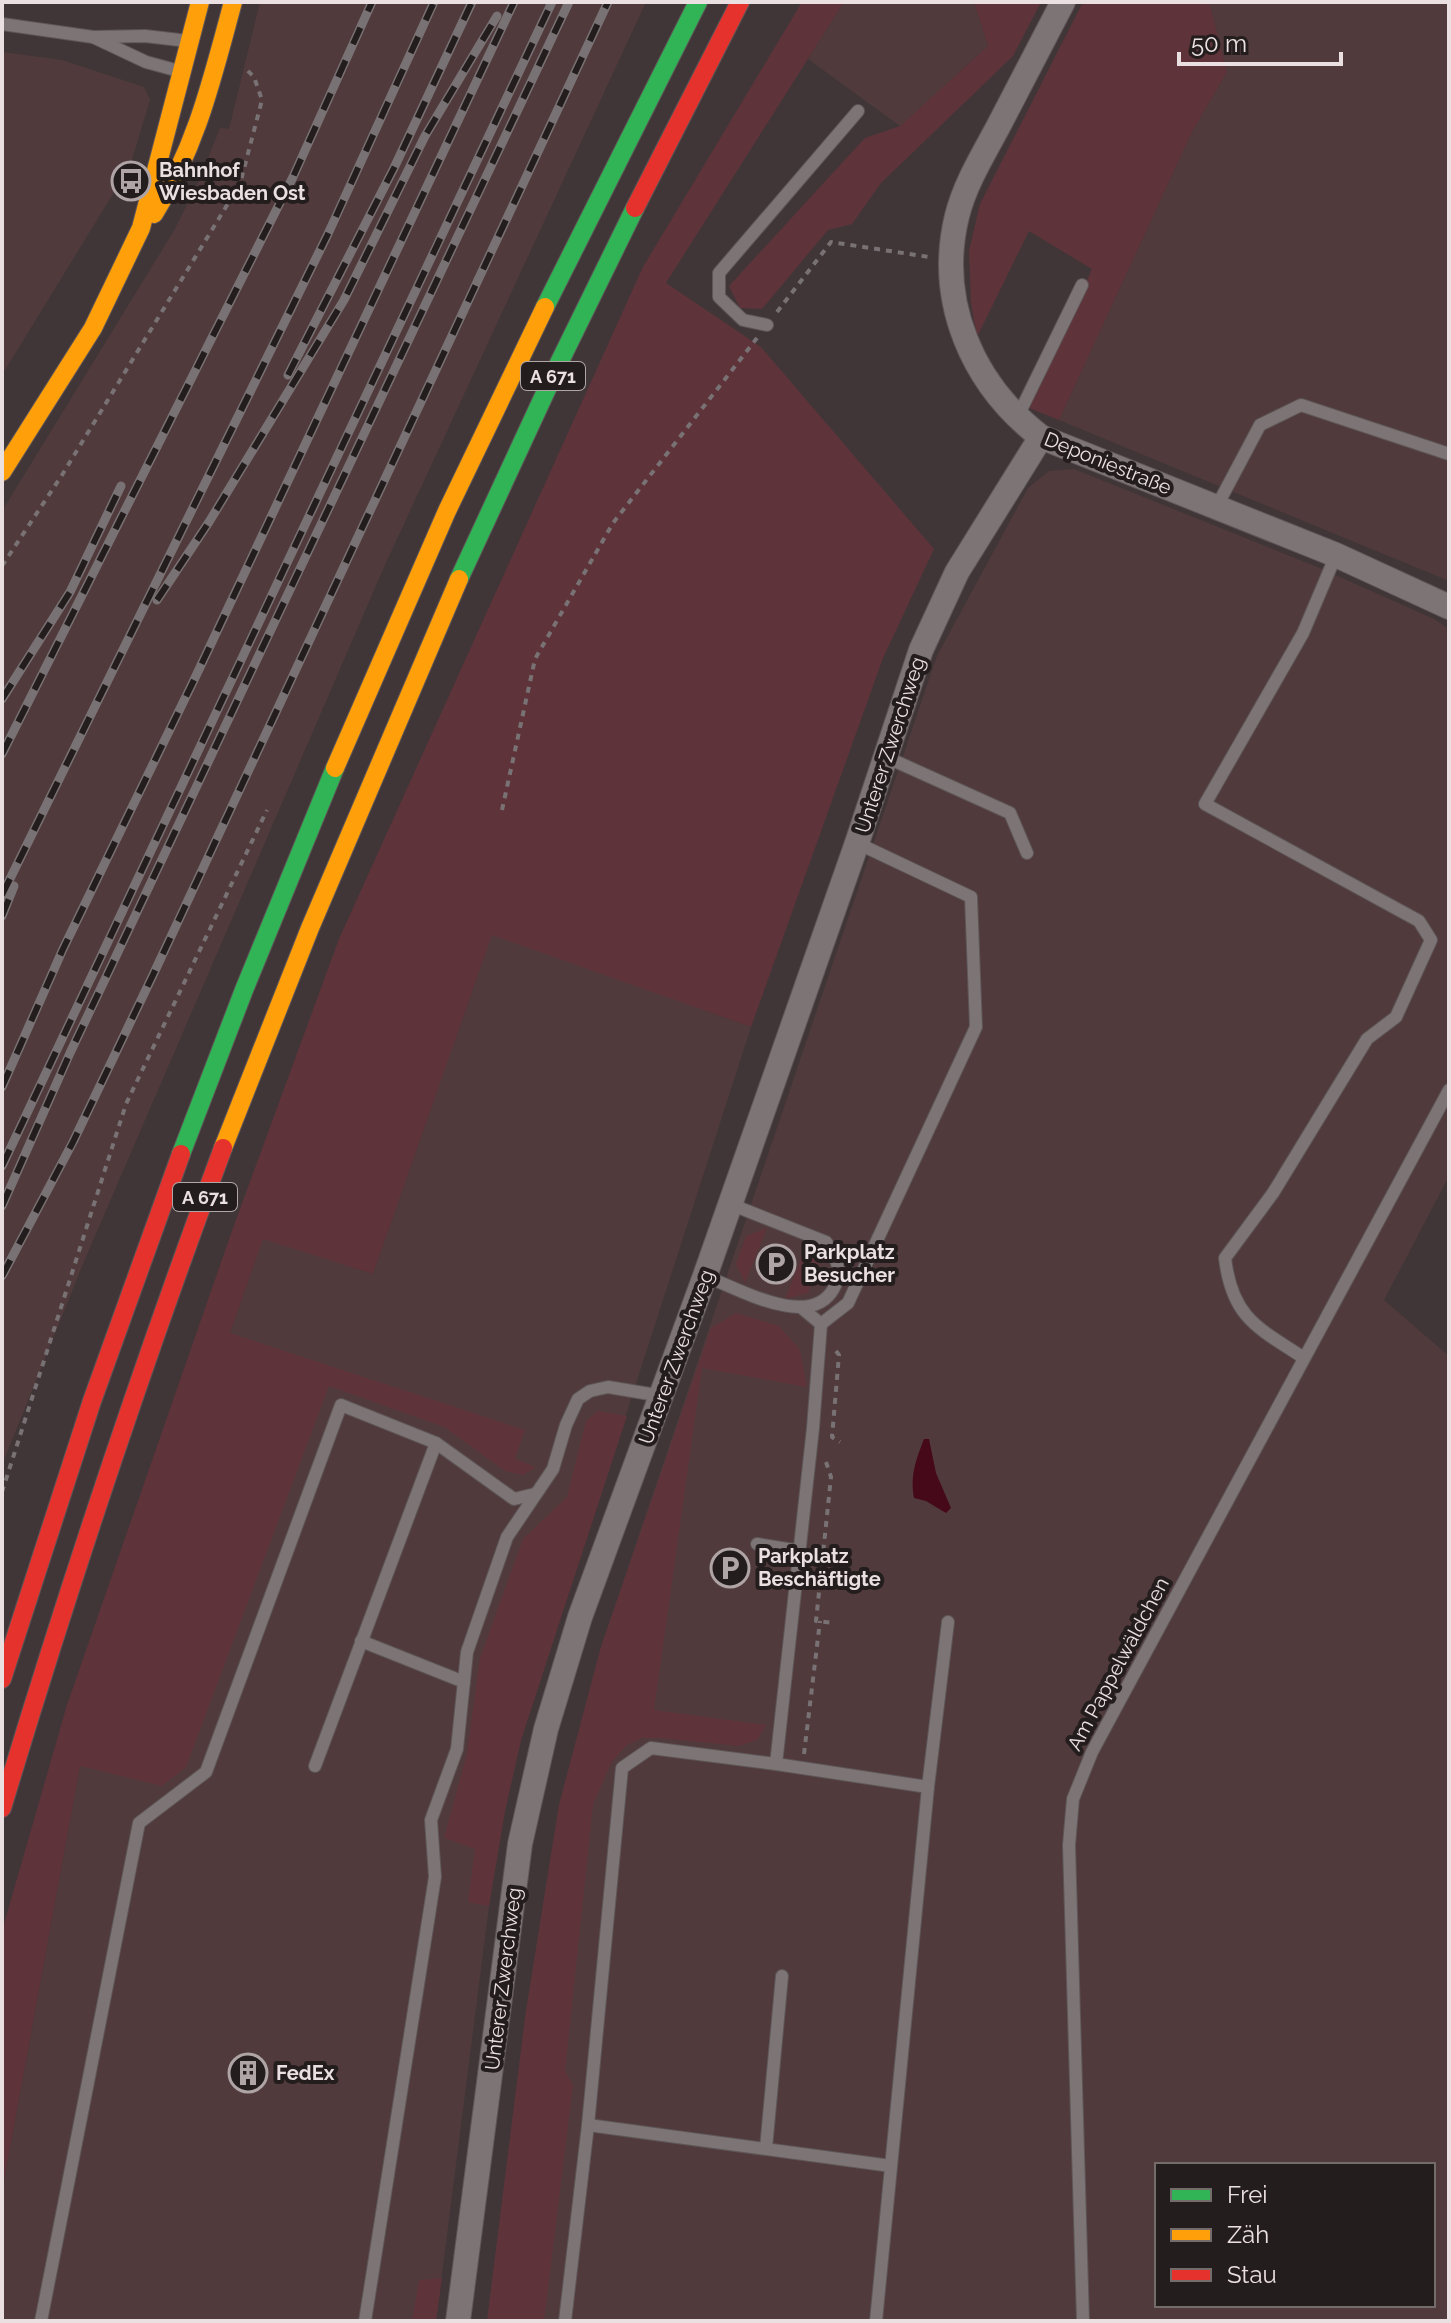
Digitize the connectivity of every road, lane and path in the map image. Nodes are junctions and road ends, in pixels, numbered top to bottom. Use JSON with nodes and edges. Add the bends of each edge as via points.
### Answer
{"nodes":[{"id":1,"x":200,"y":2,"type":"edge"},
{"id":2,"x":233,"y":2,"type":"edge"},
{"id":3,"x":698,"y":2,"type":"edge"},
{"id":4,"x":740,"y":2,"type":"edge"},
{"id":5,"x":1063,"y":2,"type":"edge"},
{"id":6,"x":2,"y":24,"type":"edge"},
{"id":7,"x":93,"y":37,"type":"junction"},
{"id":8,"x":190,"y":41,"type":"junction"},
{"id":9,"x":199,"y":67,"type":"junction"},
{"id":10,"x":858,"y":111,"type":"dead end"},
{"id":11,"x":141,"y":228,"type":"junction"},
{"id":12,"x":951,"y":260,"type":"junction"},
{"id":13,"x":1082,"y":285,"type":"dead end"},
{"id":14,"x":767,"y":325,"type":"junction"},
{"id":15,"x":1017,"y":418,"type":"junction"},
{"id":16,"x":1041,"y":437,"type":"junction"},
{"id":17,"x":1449,"y":454,"type":"edge"},
{"id":18,"x":2,"y":472,"type":"edge"},
{"id":19,"x":1217,"y":506,"type":"junction"},
{"id":20,"x":1336,"y":555,"type":"junction"},
{"id":21,"x":2,"y":566,"type":"edge"},
{"id":22,"x":1449,"y":607,"type":"edge"},
{"id":23,"x":886,"y":757,"type":"junction"},
{"id":24,"x":267,"y":810,"type":"dead end"},
{"id":25,"x":502,"y":810,"type":"dead end"},
{"id":26,"x":857,"y":843,"type":"junction"},
{"id":27,"x":1027,"y":853,"type":"dead end"},
{"id":28,"x":1449,"y":1090,"type":"edge"},
{"id":29,"x":730,"y":1204,"type":"junction"},
{"id":30,"x":705,"y":1276,"type":"junction"},
{"id":31,"x":803,"y":1309,"type":"junction"},
{"id":32,"x":821,"y":1324,"type":"junction"},
{"id":33,"x":1304,"y":1358,"type":"junction"},
{"id":34,"x":662,"y":1396,"type":"junction"},
{"id":35,"x":832,"y":1437,"type":"dead end"},
{"id":36,"x":436,"y":1443,"type":"junction"},
{"id":37,"x":2,"y":1492,"type":"edge"},
{"id":38,"x":535,"y":1494,"type":"junction"},
{"id":39,"x":757,"y":1544,"type":"dead end"},
{"id":40,"x":800,"y":1551,"type":"junction"},
{"id":41,"x":820,"y":1621,"type":"junction"},
{"id":42,"x":948,"y":1622,"type":"dead end"},
{"id":43,"x":835,"y":1623,"type":"dead end"},
{"id":44,"x":361,"y":1641,"type":"junction"},
{"id":45,"x":2,"y":1679,"type":"edge"},
{"id":46,"x":464,"y":1682,"type":"junction"},
{"id":47,"x":776,"y":1764,"type":"junction"},
{"id":48,"x":315,"y":1766,"type":"dead end"},
{"id":49,"x":803,"y":1768,"type":"junction"},
{"id":50,"x":928,"y":1787,"type":"junction"},
{"id":51,"x":2,"y":1808,"type":"edge"},
{"id":52,"x":782,"y":1976,"type":"dead end"},
{"id":53,"x":588,"y":2125,"type":"junction"},
{"id":54,"x":766,"y":2148,"type":"junction"},
{"id":55,"x":891,"y":2166,"type":"junction"},
{"id":56,"x":41,"y":2321,"type":"edge"},
{"id":57,"x":365,"y":2321,"type":"edge"},
{"id":58,"x":458,"y":2321,"type":"edge"},
{"id":59,"x":565,"y":2321,"type":"edge"},
{"id":60,"x":876,"y":2321,"type":"edge"},
{"id":61,"x":1083,"y":2321,"type":"edge"}],
"edges":[{"from":1,"to":8,"type":"main road"},
{"from":2,"to":9,"type":"main road"},
{"from":3,"to":45,"type":"main road","number":"A 671","via":[[497,404],[293,869],[122,1315]]},
{"from":4,"to":51,"type":"main road","number":"A 671","via":[[530,423],[325,886],[157,1325]]},
{"from":5,"to":12,"type":"street","name":"Deponiestraße","via":[[964,194]]},
{"from":6,"to":7,"type":"lane"},
{"from":7,"to":8,"type":"lane"},
{"from":7,"to":9,"type":"lane","via":[[146,62]]},
{"from":8,"to":9,"type":"main road"},
{"from":8,"to":9,"type":"lane","via":[[204,47]]},
{"from":9,"to":11,"type":"main road"},
{"from":9,"to":11,"type":"main road","via":[[206,112],[170,191]]},
{"from":9,"to":21,"type":"path","via":[[245,67],[254,77],[262,100],[240,184]]},
{"from":10,"to":14,"type":"lane","via":[[719,273],[719,297],[743,320]]},
{"from":11,"to":18,"type":"main road","via":[[93,328]]},
{"from":12,"to":14,"type":"path","via":[[831,242]]},
{"from":12,"to":15,"type":"street","name":"Deponiestraße","via":[[964,338],[987,383]]},
{"from":13,"to":15,"type":"lane"},
{"from":14,"to":25,"type":"path","via":[[613,523],[535,659]]},
{"from":15,"to":16,"type":"street","name":"Deponiestraße"},
{"from":16,"to":19,"type":"street","name":"Deponiestraße"},
{"from":16,"to":23,"type":"street","name":"Unterer Zwerchweg","via":[[957,572],[921,650]]},
{"from":17,"to":19,"type":"lane","via":[[1301,405],[1260,425]]},
{"from":19,"to":20,"type":"street","name":"Deponiestraße"},
{"from":20,"to":22,"type":"street","name":"Deponiestraße"},
{"from":20,"to":33,"type":"lane","via":[[1303,633],[1205,804],[1419,921],[1431,940],[1396,1017],[1367,1039],[1273,1193],[1225,1258],[1238,1306],[1253,1324]]},
{"from":23,"to":26,"type":"street","name":"Unterer Zwerchweg"},
{"from":23,"to":27,"type":"lane","via":[[1010,813]]},
{"from":24,"to":37,"type":"path","via":[[126,1104]]},
{"from":26,"to":29,"type":"street","name":"Unterer Zwerchweg"},
{"from":26,"to":32,"type":"lane","via":[[971,897],[976,1027],[848,1303]]},
{"from":28,"to":33,"type":"lane","name":"Am Pappelwäldchen"},
{"from":29,"to":30,"type":"street","name":"Unterer Zwerchweg"},
{"from":29,"to":31,"type":"lane","via":[[813,1235],[835,1254],[836,1284],[829,1296]]},
{"from":30,"to":31,"type":"lane"},
{"from":30,"to":34,"type":"street","name":"Unterer Zwerchweg"},
{"from":31,"to":32,"type":"lane"},
{"from":32,"to":40,"type":"lane"},
{"from":33,"to":61,"type":"lane","name":"Am Pappelwäldchen","via":[[1092,1752],[1073,1799],[1069,1845]]},
{"from":34,"to":38,"type":"lane","via":[[608,1387],[578,1399],[553,1469]]},
{"from":34,"to":58,"type":"street","name":"Unterer Zwerchweg","via":[[580,1617],[546,1729],[520,1844]]},
{"from":35,"to":41,"type":"path","via":[[825,1460],[831,1477]]},
{"from":36,"to":38,"type":"lane","via":[[514,1499]]},
{"from":36,"to":44,"type":"lane"},
{"from":36,"to":56,"type":"lane","via":[[341,1405],[206,1772],[139,1823]]},
{"from":38,"to":46,"type":"lane","via":[[507,1537],[467,1652]]},
{"from":39,"to":40,"type":"lane"},
{"from":40,"to":47,"type":"lane"},
{"from":41,"to":43,"type":"path"},
{"from":41,"to":49,"type":"path"},
{"from":42,"to":50,"type":"lane"},
{"from":44,"to":46,"type":"lane"},
{"from":44,"to":48,"type":"lane"},
{"from":46,"to":57,"type":"lane","via":[[457,1749],[431,1820],[435,1877]]},
{"from":47,"to":49,"type":"lane"},
{"from":47,"to":53,"type":"lane","via":[[651,1748],[622,1768]]},
{"from":49,"to":50,"type":"lane"},
{"from":50,"to":55,"type":"lane"},
{"from":52,"to":54,"type":"lane"},
{"from":53,"to":54,"type":"lane"},
{"from":53,"to":59,"type":"lane"},
{"from":54,"to":55,"type":"lane"},
{"from":55,"to":60,"type":"lane"}]}
